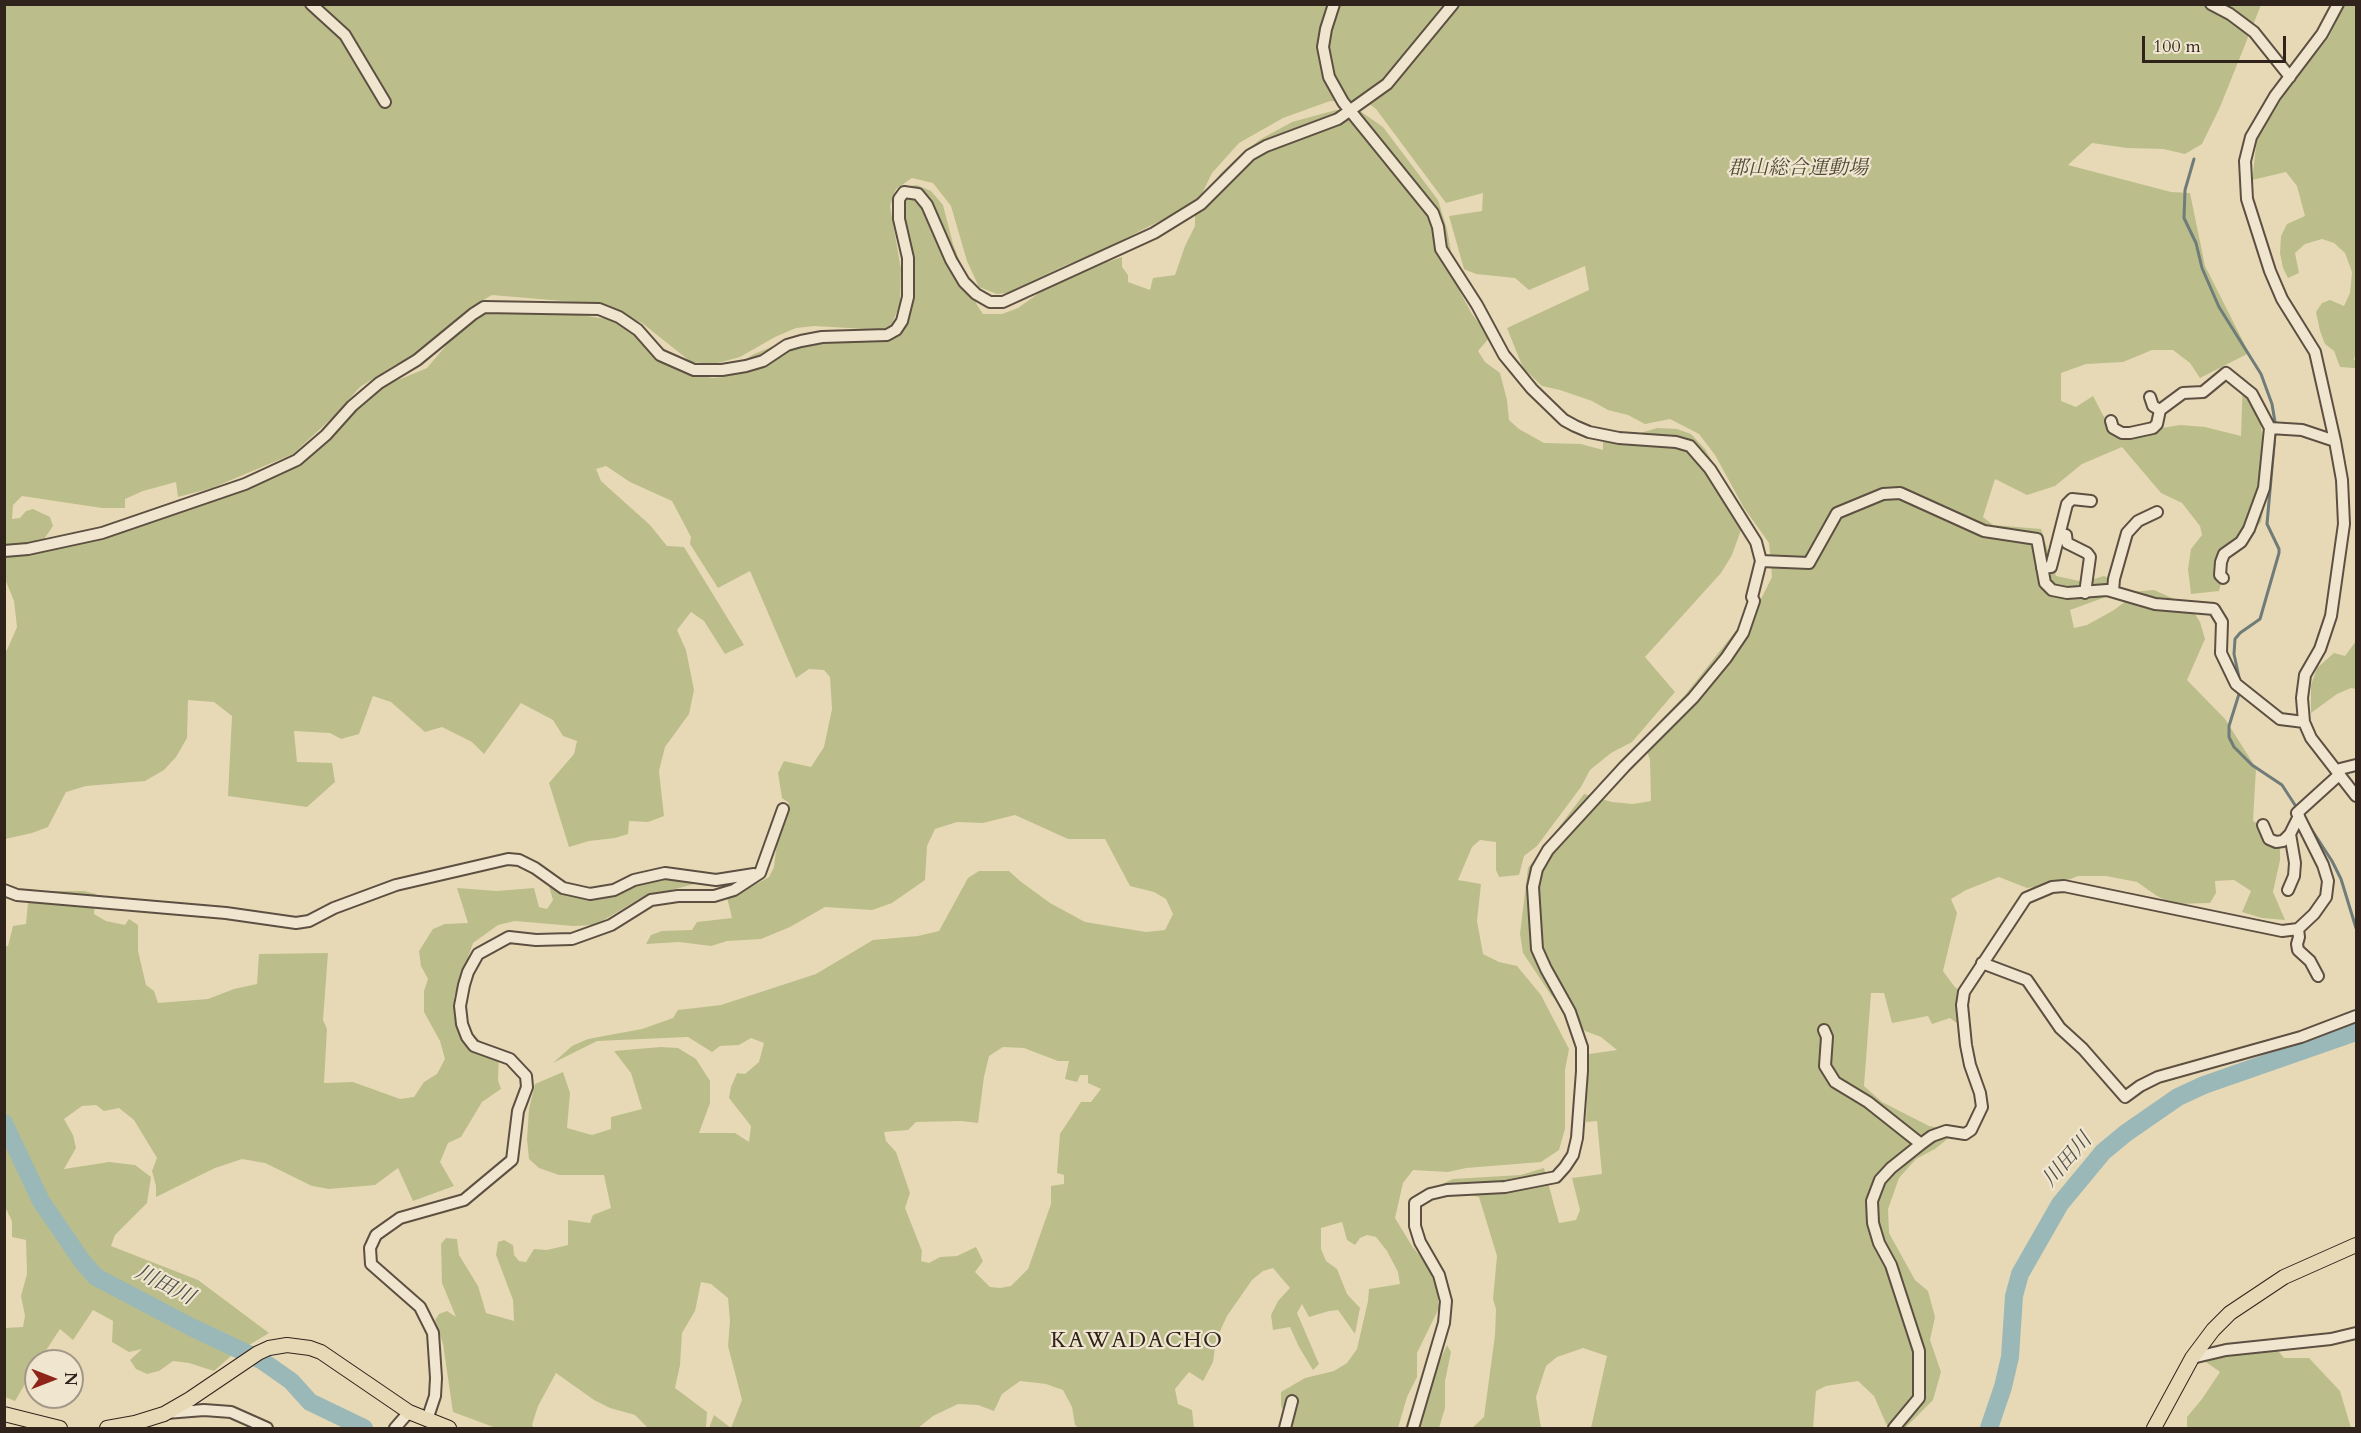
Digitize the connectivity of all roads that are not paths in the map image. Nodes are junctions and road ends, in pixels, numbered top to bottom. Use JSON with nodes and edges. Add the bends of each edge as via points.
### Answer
{"nodes":[{"id":1,"x":311,"y":4,"type":"edge"},
{"id":2,"x":1334,"y":4,"type":"edge"},
{"id":3,"x":1453,"y":4,"type":"edge"},
{"id":4,"x":2211,"y":4,"type":"edge"},
{"id":5,"x":2338,"y":4,"type":"edge"},
{"id":6,"x":2290,"y":76,"type":"junction"},
{"id":7,"x":385,"y":102,"type":"dead end"},
{"id":8,"x":1350,"y":111,"type":"junction"},
{"id":9,"x":2150,"y":397,"type":"dead end"},
{"id":10,"x":2160,"y":410,"type":"junction"},
{"id":11,"x":2111,"y":422,"type":"dead end"},
{"id":12,"x":2270,"y":428,"type":"junction"},
{"id":13,"x":2335,"y":441,"type":"junction"},
{"id":14,"x":2091,"y":501,"type":"dead end"},
{"id":15,"x":2157,"y":512,"type":"dead end"},
{"id":16,"x":2066,"y":535,"type":"dead end"},
{"id":17,"x":4,"y":551,"type":"edge"},
{"id":18,"x":1761,"y":561,"type":"junction"},
{"id":19,"x":2042,"y":568,"type":"junction"},
{"id":20,"x":2223,"y":578,"type":"dead end"},
{"id":21,"x":2113,"y":591,"type":"junction"},
{"id":22,"x":2085,"y":593,"type":"junction"},
{"id":23,"x":2304,"y":722,"type":"junction"},
{"id":24,"x":2356,"y":765,"type":"edge"},
{"id":25,"x":2338,"y":772,"type":"junction"},
{"id":26,"x":2356,"y":796,"type":"edge"},
{"id":27,"x":783,"y":809,"type":"dead end"},
{"id":28,"x":2299,"y":816,"type":"junction"},
{"id":29,"x":2264,"y":825,"type":"dead end"},
{"id":30,"x":2290,"y":834,"type":"junction"},
{"id":31,"x":760,"y":873,"type":"junction"},
{"id":32,"x":4,"y":890,"type":"edge"},
{"id":33,"x":2288,"y":890,"type":"dead end"},
{"id":34,"x":2298,"y":929,"type":"junction"},
{"id":35,"x":1982,"y":963,"type":"junction"},
{"id":36,"x":2318,"y":976,"type":"dead end"},
{"id":37,"x":2356,"y":1016,"type":"edge"},
{"id":38,"x":1824,"y":1030,"type":"dead end"},
{"id":39,"x":1921,"y":1144,"type":"junction"},
{"id":40,"x":2356,"y":1245,"type":"edge"},
{"id":41,"x":2356,"y":1333,"type":"edge"},
{"id":42,"x":2192,"y":1358,"type":"junction"},
{"id":43,"x":1292,"y":1401,"type":"dead end"},
{"id":44,"x":409,"y":1412,"type":"junction"},
{"id":45,"x":4,"y":1414,"type":"edge"},
{"id":46,"x":164,"y":1414,"type":"junction"},
{"id":47,"x":427,"y":1420,"type":"junction"},
{"id":48,"x":60,"y":1428,"type":"edge"},
{"id":49,"x":107,"y":1428,"type":"edge"},
{"id":50,"x":267,"y":1428,"type":"edge"},
{"id":51,"x":395,"y":1428,"type":"edge"},
{"id":52,"x":449,"y":1428,"type":"edge"},
{"id":53,"x":1285,"y":1428,"type":"edge"},
{"id":54,"x":1413,"y":1428,"type":"edge"},
{"id":55,"x":1894,"y":1428,"type":"edge"},
{"id":56,"x":2154,"y":1428,"type":"edge"}],
"edges":[{"from":1,"to":7,"type":"street","via":[[345,35]]},
{"from":2,"to":8,"type":"street","via":[[1323,47],[1329,77]]},
{"from":3,"to":8,"type":"street","via":[[1387,84]]},
{"from":4,"to":6,"type":"street","via":[[2254,32]]},
{"from":5,"to":6,"type":"street","via":[[2322,34]]},
{"from":6,"to":13,"type":"street","via":[[2251,137],[2245,162],[2247,199],[2282,299],[2315,352]]},
{"from":8,"to":17,"type":"street","via":[[1250,155],[1201,204],[1154,233],[1003,302],[990,302],[964,282],[927,205],[918,194],[904,192],[899,199],[899,219],[908,258],[908,297],[902,321],[887,335],[801,340],[746,366],[694,370],[660,355],[638,330],[599,309],[484,307],[417,360],[378,383],[297,460],[245,484],[102,532]]},
{"from":8,"to":18,"type":"street","via":[[1433,213],[1441,249],[1504,355],[1532,389],[1564,420],[1589,432],[1690,446],[1710,469],[1756,542]]},
{"from":9,"to":10,"type":"street","via":[[2153,406]]},
{"from":10,"to":11,"type":"street","via":[[2157,424],[2142,431],[2122,432],[2113,428]]},
{"from":10,"to":12,"type":"street","via":[[2183,393],[2203,392],[2226,373],[2252,394]]},
{"from":12,"to":13,"type":"street","via":[[2302,430]]},
{"from":12,"to":20,"type":"street","via":[[2264,488],[2249,529],[2241,542],[2224,554],[2220,574]]},
{"from":13,"to":23,"type":"street","via":[[2344,524],[2331,616],[2320,650],[2305,675],[2301,698]]},
{"from":14,"to":19,"type":"street","via":[[2072,499],[2067,504],[2051,567]]},
{"from":15,"to":21,"type":"street","via":[[2138,521],[2127,533]]},
{"from":16,"to":22,"type":"street","via":[[2067,543],[2090,557]]},
{"from":18,"to":19,"type":"street","via":[[1809,563],[1837,513],[1883,494],[1900,493],[1984,531],[2037,539]]},
{"from":18,"to":54,"type":"street","via":[[1747,622],[1726,658],[1548,850],[1538,869],[1533,887],[1538,949],[1570,1012],[1582,1047],[1577,1138],[1573,1155],[1556,1178],[1505,1187],[1447,1190],[1415,1203],[1420,1242],[1439,1275],[1446,1301],[1444,1323]]},
{"from":19,"to":22,"type":"street","via":[[2045,583],[2052,590]]},
{"from":21,"to":22,"type":"street"},
{"from":21,"to":23,"type":"street","via":[[2155,604],[2214,609],[2222,622],[2221,653],[2236,684],[2280,718]]},
{"from":23,"to":25,"type":"street","via":[[2311,738]]},
{"from":24,"to":25,"type":"street"},
{"from":25,"to":26,"type":"street"},
{"from":25,"to":28,"type":"street","via":[[2297,813]]},
{"from":27,"to":31,"type":"street"},
{"from":28,"to":30,"type":"street"},
{"from":28,"to":34,"type":"street","via":[[2328,881],[2326,897]]},
{"from":29,"to":30,"type":"street","via":[[2269,839],[2276,842]]},
{"from":30,"to":33,"type":"street","via":[[2295,863]]},
{"from":31,"to":32,"type":"street","via":[[716,880],[664,873],[590,894],[563,888],[536,868],[508,859],[396,885],[309,921],[296,922],[16,895]]},
{"from":31,"to":47,"type":"street","via":[[721,895],[651,900],[611,925],[572,939],[509,936],[478,954],[468,972],[460,1006],[467,1037],[474,1046],[510,1059],[526,1076],[512,1160],[464,1200],[400,1218],[376,1235],[370,1248],[371,1264],[420,1307],[433,1333],[435,1396]]},
{"from":34,"to":35,"type":"street","via":[[2282,931],[2075,888],[2052,887],[2026,898]]},
{"from":34,"to":36,"type":"street","via":[[2298,950]]},
{"from":35,"to":37,"type":"street","via":[[2027,980],[2060,1028],[2125,1097],[2158,1077],[2301,1037]]},
{"from":35,"to":39,"type":"street","via":[[1964,992],[1962,1005],[1970,1065],[1982,1107],[1965,1134],[1946,1131]]},
{"from":38,"to":39,"type":"street","via":[[1825,1066],[1835,1083],[1868,1102]]},
{"from":39,"to":55,"type":"street","via":[[1880,1180],[1872,1201],[1879,1243],[1891,1265],[1918,1351],[1920,1398]]},
{"from":40,"to":42,"type":"main road","via":[[2258,1293],[2213,1330]]},
{"from":41,"to":42,"type":"street"},
{"from":42,"to":56,"type":"main road"},
{"from":43,"to":53,"type":"street"},
{"from":44,"to":46,"type":"main road","via":[[321,1352],[299,1346],[269,1348]]},
{"from":44,"to":47,"type":"main road"},
{"from":44,"to":51,"type":"street"},
{"from":45,"to":48,"type":"main road"},
{"from":46,"to":49,"type":"main road"},
{"from":46,"to":50,"type":"street","via":[[231,1412]]},
{"from":47,"to":52,"type":"main road"}]}
